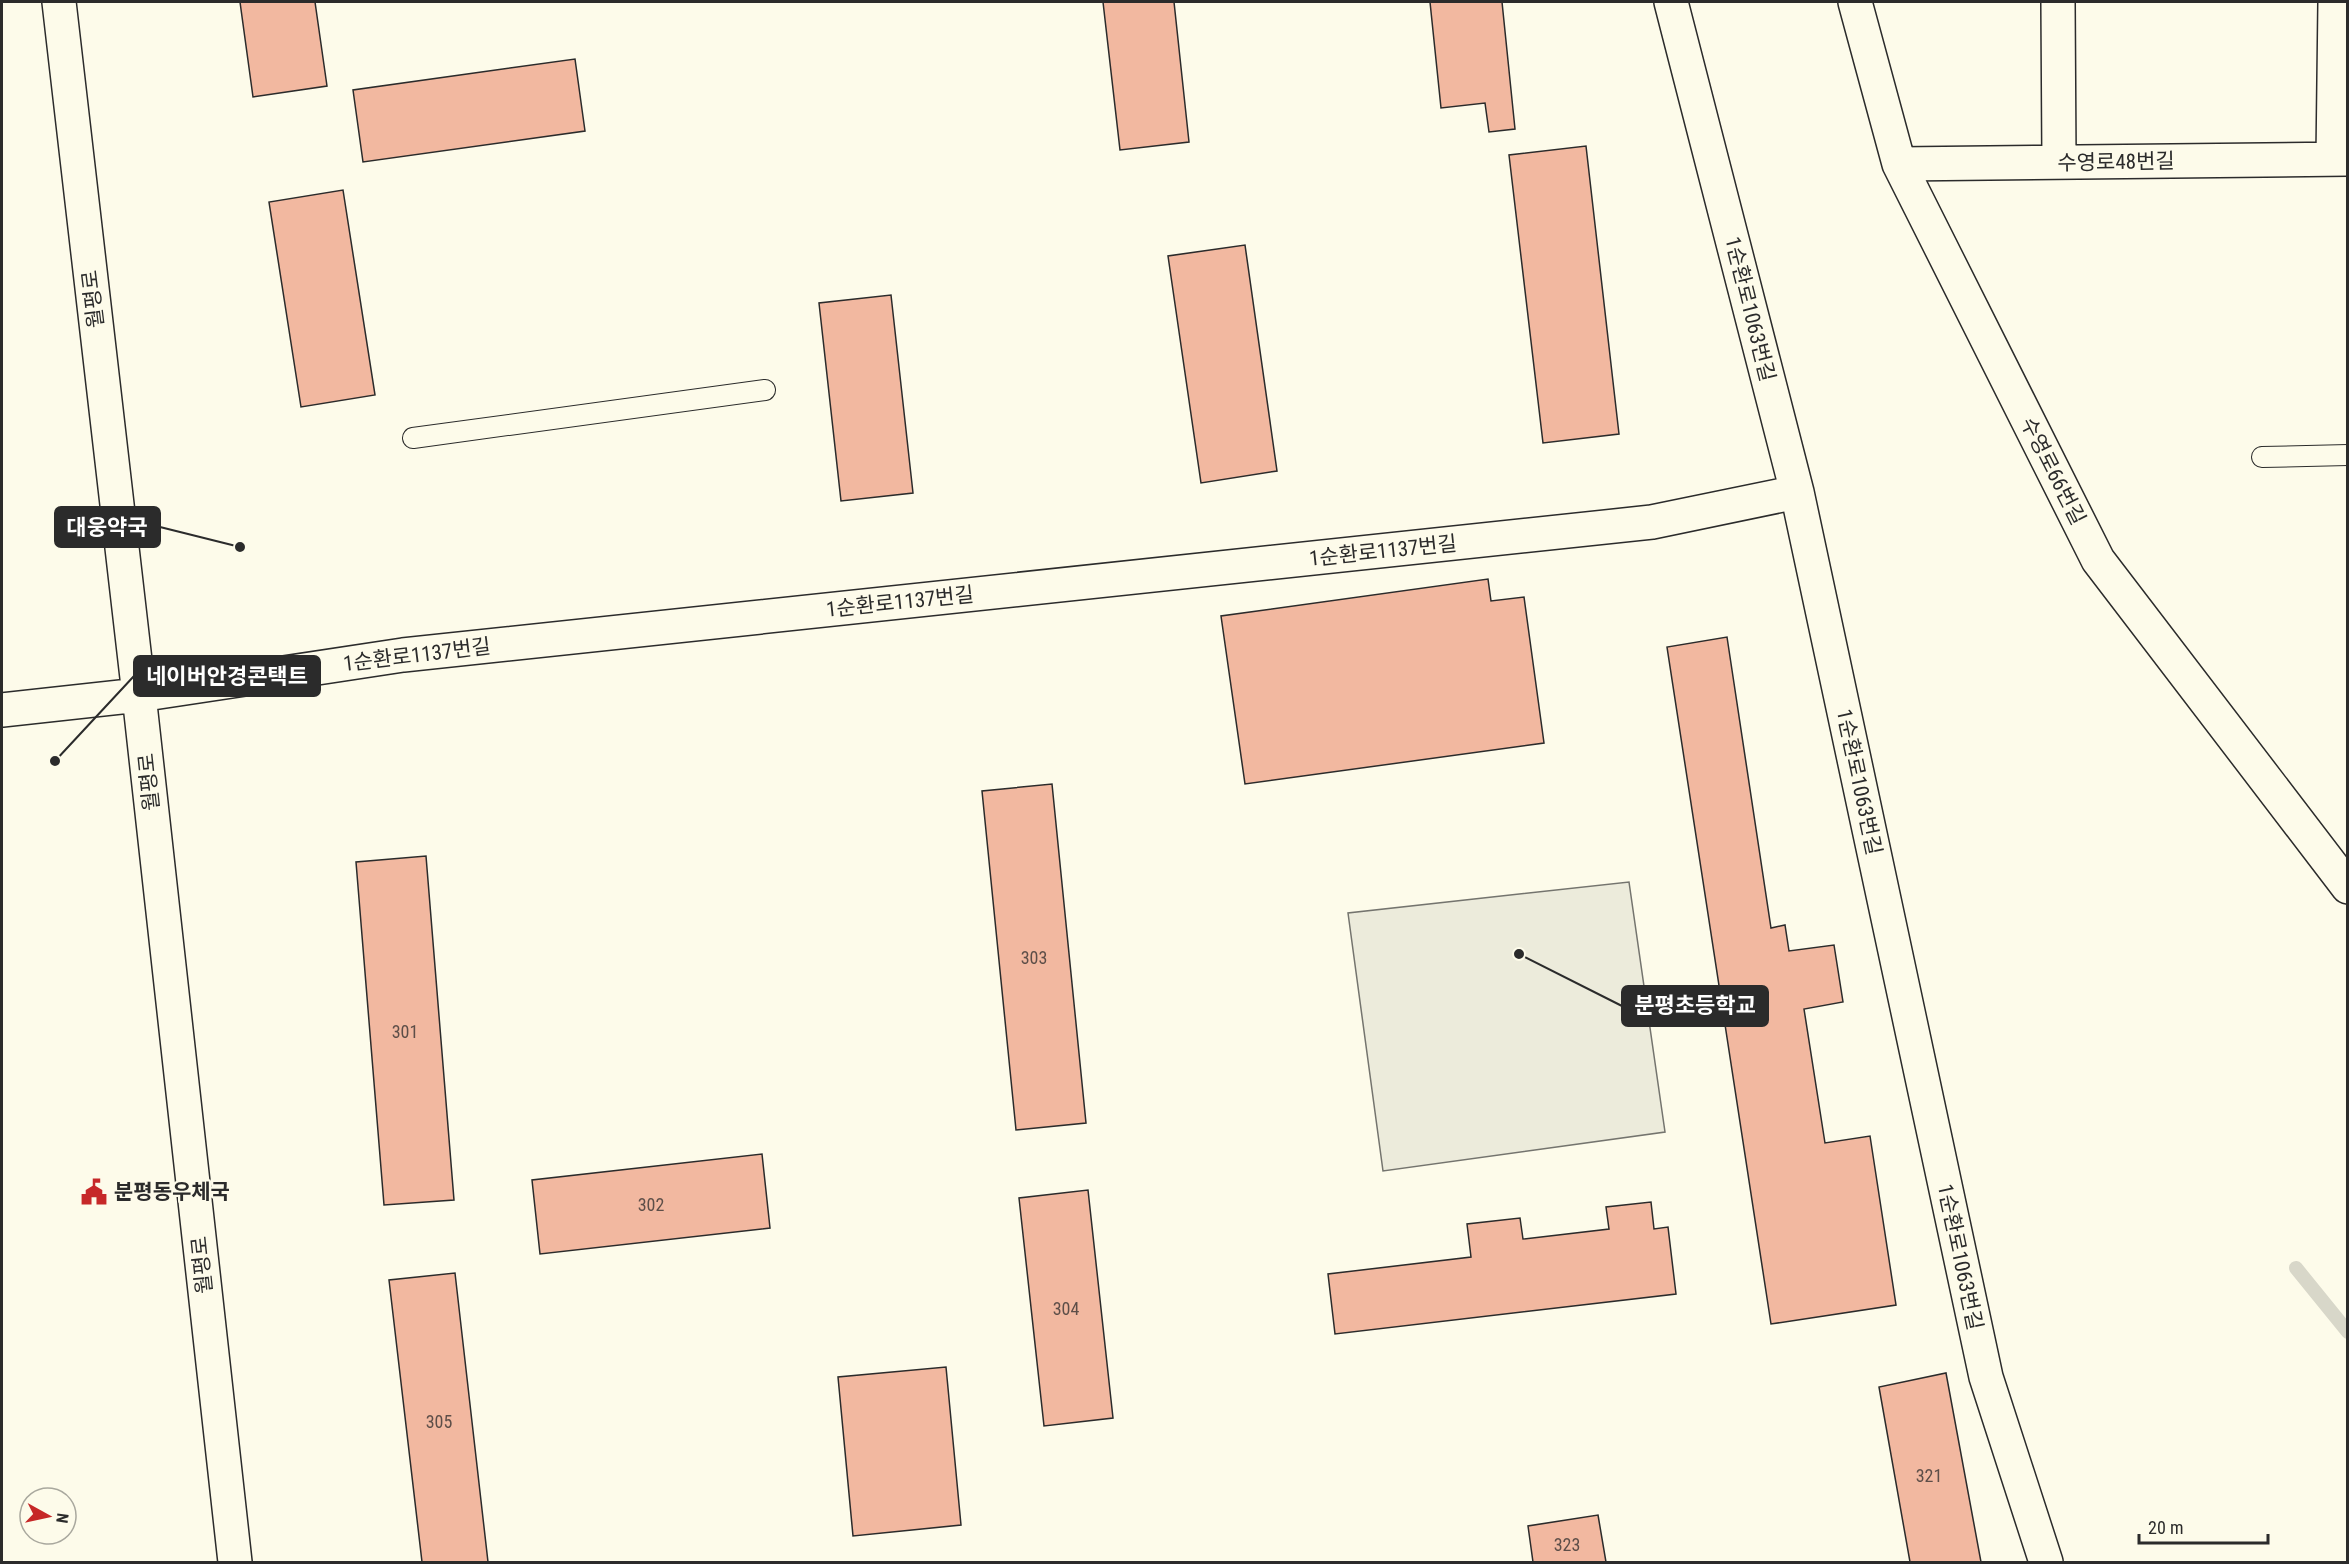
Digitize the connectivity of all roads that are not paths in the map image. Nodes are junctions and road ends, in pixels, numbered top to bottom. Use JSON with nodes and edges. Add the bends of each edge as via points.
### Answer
{"nodes":[{"id":1,"x":59,"y":2,"type":"edge"},
{"id":2,"x":1671,"y":2,"type":"edge"},
{"id":3,"x":1855,"y":2,"type":"edge"},
{"id":4,"x":2058,"y":2,"type":"edge"},
{"id":5,"x":2335,"y":2,"type":"edge"},
{"id":6,"x":2340,"y":159,"type":"edge"},
{"id":7,"x":2059,"y":162,"type":"junction"},
{"id":8,"x":1899,"y":164,"type":"junction"},
{"id":9,"x":765,"y":390,"type":"dead end"},
{"id":10,"x":413,"y":438,"type":"dead end"},
{"id":11,"x":2348,"y":455,"type":"edge"},
{"id":12,"x":2262,"y":457,"type":"dead end"},
{"id":13,"x":1797,"y":492,"type":"junction"},
{"id":14,"x":139,"y":695,"type":"junction"},
{"id":15,"x":2,"y":710,"type":"edge"},
{"id":16,"x":2348,"y":887,"type":"edge"},
{"id":17,"x":235,"y":1563,"type":"edge"},
{"id":18,"x":2046,"y":1563,"type":"edge"}],
"edges":[{"from":1,"to":14,"type":"street","name":"월평로"},
{"from":2,"to":13,"type":"street","name":"1순환로1063번길"},
{"from":3,"to":8,"type":"street","name":"수영로66번길"},
{"from":4,"to":7,"type":"street"},
{"from":5,"to":6,"type":"street","name":"수영로48번길"},
{"from":6,"to":7,"type":"street","name":"수영로48번길"},
{"from":7,"to":8,"type":"street","name":"수영로48번길"},
{"from":8,"to":16,"type":"street","name":"수영로66번길","via":[[2098,560]]},
{"from":9,"to":10,"type":"lane"},
{"from":11,"to":12,"type":"lane"},
{"from":13,"to":14,"type":"street","name":"1순환로1137번길","via":[[1652,522],[415,654]]},
{"from":13,"to":18,"type":"street","name":"1순환로1063번길","via":[[1986,1377]]},
{"from":14,"to":15,"type":"street","name":"1순환로1137번길"},
{"from":14,"to":17,"type":"street","name":"월평로"}]}
